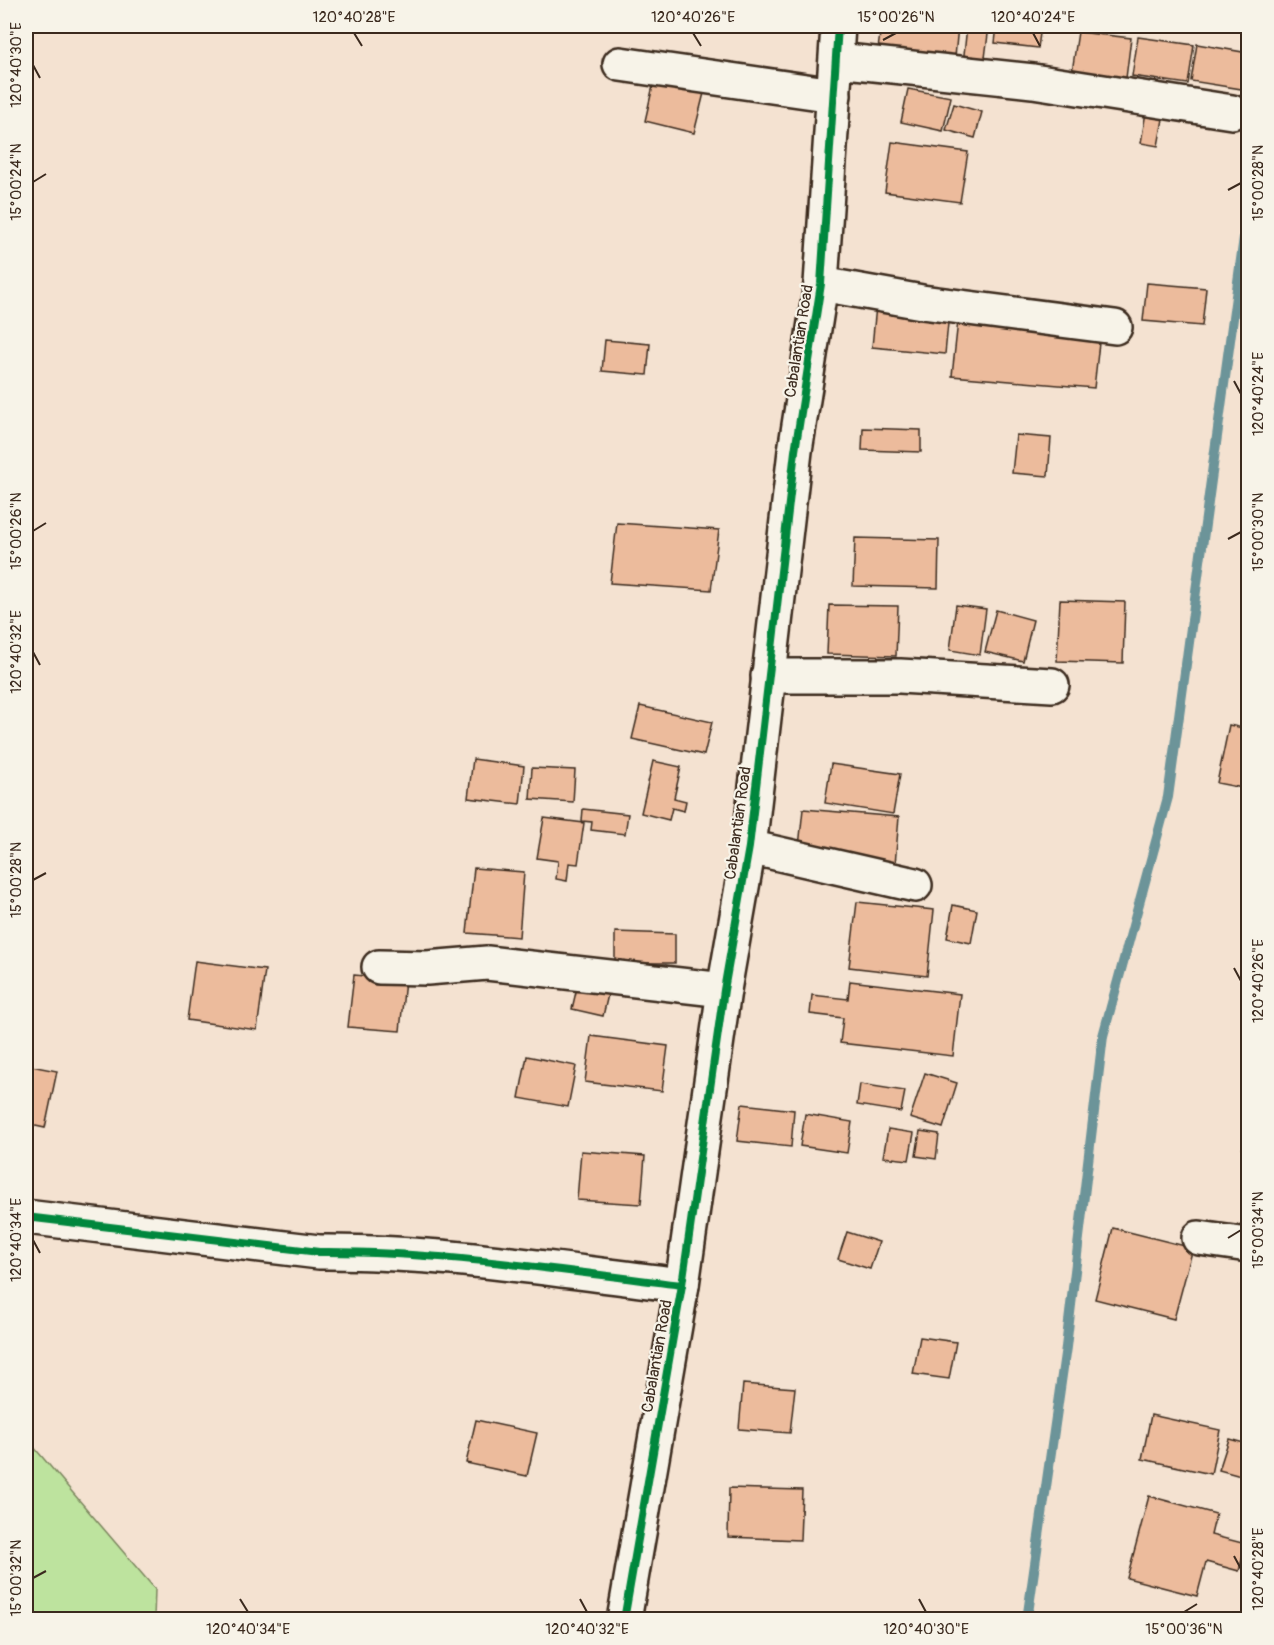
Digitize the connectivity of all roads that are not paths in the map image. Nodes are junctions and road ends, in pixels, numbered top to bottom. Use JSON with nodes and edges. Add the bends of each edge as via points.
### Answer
{"nodes":[{"id":1,"x":831,"y":35,"type":"edge"},
{"id":2,"x":620,"y":64,"type":"dead end"},
{"id":3,"x":834,"y":95,"type":"junction"},
{"id":4,"x":1232,"y":112,"type":"dead end"},
{"id":5,"x":821,"y":284,"type":"junction"},
{"id":6,"x":1115,"y":327,"type":"dead end"},
{"id":7,"x":768,"y":676,"type":"junction"},
{"id":8,"x":1052,"y":685,"type":"dead end"},
{"id":9,"x":749,"y":847,"type":"junction"},
{"id":10,"x":915,"y":885,"type":"dead end"},
{"id":11,"x":379,"y":967,"type":"dead end"},
{"id":12,"x":724,"y":990,"type":"junction"},
{"id":13,"x":26,"y":1217,"type":"edge"},
{"id":14,"x":1199,"y":1238,"type":"dead end"},
{"id":15,"x":1248,"y":1245,"type":"edge"},
{"id":16,"x":682,"y":1285,"type":"junction"},
{"id":17,"x":624,"y":1620,"type":"edge"}],
"edges":[{"from":1,"to":3,"type":"street","name":"Cabalantian Road"},
{"from":1,"to":4,"type":"street","via":[[1034,81]]},
{"from":2,"to":3,"type":"street"},
{"from":3,"to":5,"type":"street","name":"Cabalantian Road"},
{"from":5,"to":6,"type":"street","via":[[922,302]]},
{"from":5,"to":7,"type":"street","name":"Cabalantian Road","via":[[795,451]]},
{"from":7,"to":8,"type":"street","via":[[900,676]]},
{"from":7,"to":9,"type":"street","name":"Cabalantian Road"},
{"from":9,"to":10,"type":"street"},
{"from":9,"to":12,"type":"street","name":"Cabalantian Road"},
{"from":11,"to":12,"type":"street","via":[[487,963]]},
{"from":12,"to":16,"type":"street","name":"Cabalantian Road"},
{"from":13,"to":16,"type":"street","via":[[318,1252],[433,1256]]},
{"from":14,"to":15,"type":"street"},
{"from":16,"to":17,"type":"street","name":"Cabalantian Road"}]}
